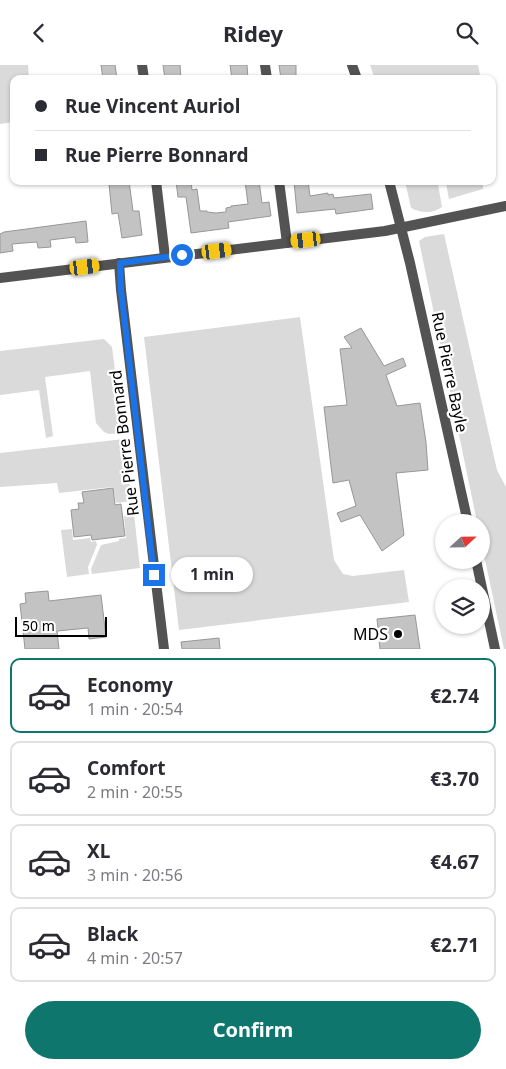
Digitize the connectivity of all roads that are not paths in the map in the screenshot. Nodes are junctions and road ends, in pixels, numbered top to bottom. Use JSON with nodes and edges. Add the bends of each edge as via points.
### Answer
{"nodes":[{"id":1,"x":156,"y":185,"type":"edge"},
{"id":2,"x":280,"y":185,"type":"edge"},
{"id":3,"x":391,"y":185,"type":"edge"},
{"id":4,"x":506,"y":206,"type":"edge"},
{"id":5,"x":400,"y":228,"type":"junction"},
{"id":6,"x":287,"y":243,"type":"junction"},
{"id":7,"x":165,"y":257,"type":"junction"},
{"id":8,"x":120,"y":263,"type":"junction"},
{"id":9,"x":0,"y":278,"type":"edge"},
{"id":10,"x":466,"y":514,"type":"edge"},
{"id":11,"x":478,"y":569,"type":"edge"},
{"id":12,"x":164,"y":649,"type":"edge"},
{"id":13,"x":495,"y":649,"type":"edge"}],
"edges":[{"from":1,"to":7,"type":"street"},
{"from":2,"to":6,"type":"street"},
{"from":3,"to":5,"type":"street","name":"Rue Pierre Bayle"},
{"from":4,"to":5,"type":"street"},
{"from":5,"to":6,"type":"street"},
{"from":5,"to":10,"type":"street","name":"Rue Pierre Bayle"},
{"from":6,"to":7,"type":"street"},
{"from":7,"to":8,"type":"street"},
{"from":8,"to":9,"type":"street"},
{"from":8,"to":12,"type":"street","name":"Rue Pierre Bonnard"},
{"from":11,"to":13,"type":"street"}]}
